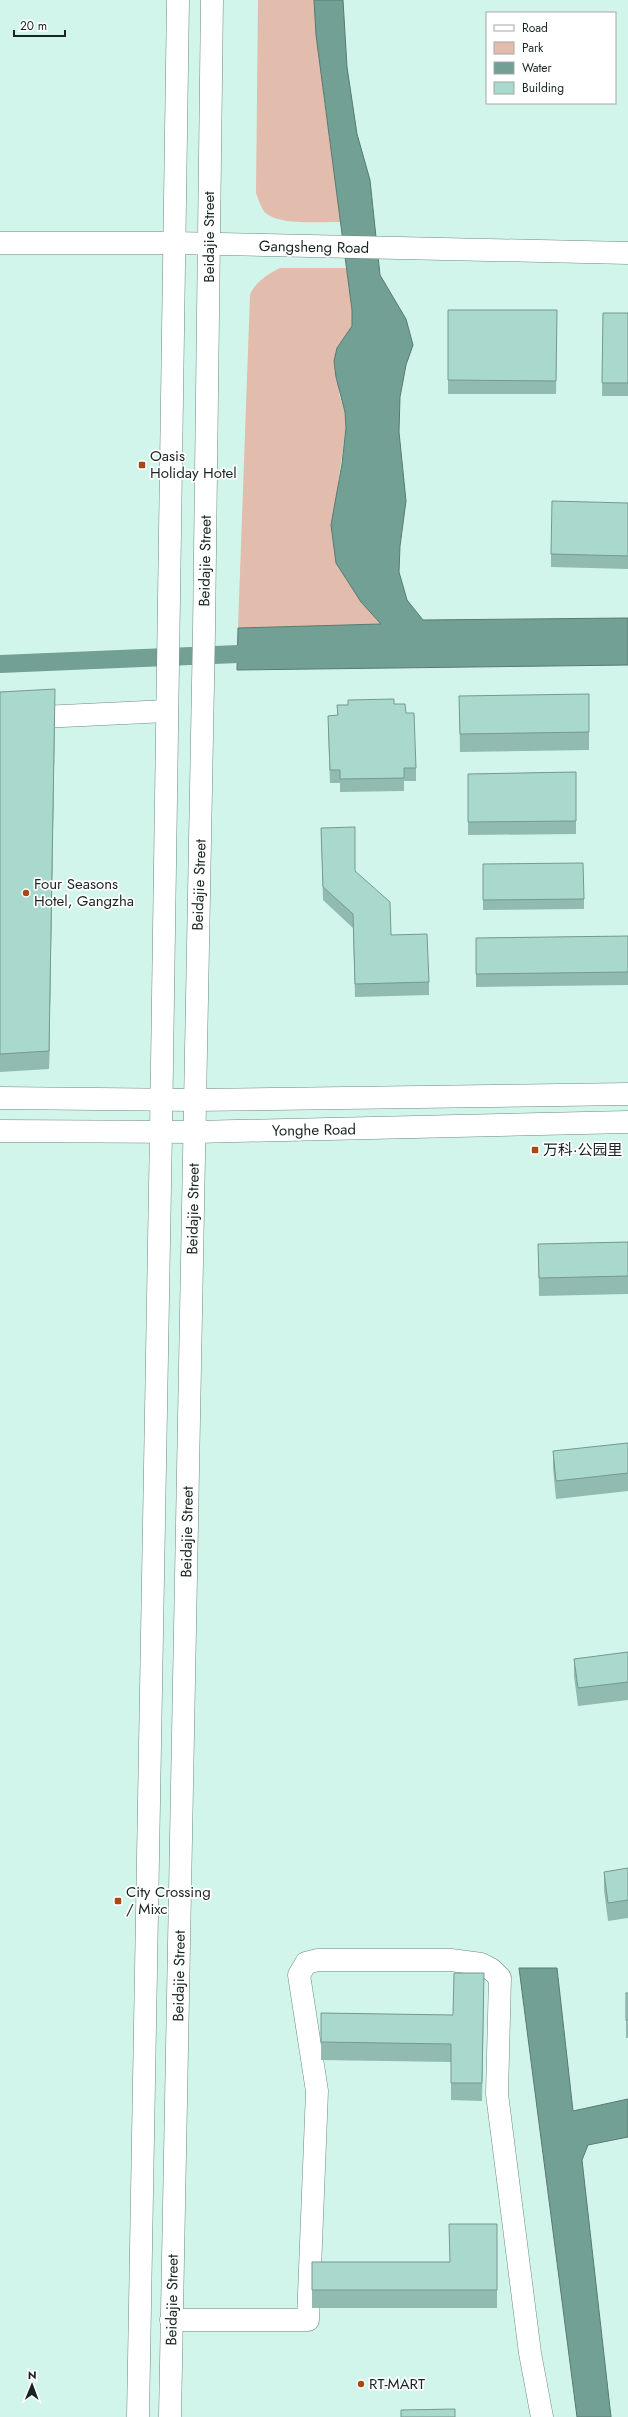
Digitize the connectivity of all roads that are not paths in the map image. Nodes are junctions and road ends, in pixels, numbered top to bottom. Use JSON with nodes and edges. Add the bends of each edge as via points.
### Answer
{"nodes":[{"id":1,"x":178,"y":0,"type":"edge"},
{"id":2,"x":212,"y":0,"type":"edge"},
{"id":3,"x":0,"y":243,"type":"edge"},
{"id":4,"x":174,"y":243,"type":"junction"},
{"id":5,"x":209,"y":244,"type":"junction"},
{"id":6,"x":628,"y":253,"type":"edge"},
{"id":7,"x":167,"y":711,"type":"junction"},
{"id":8,"x":25,"y":718,"type":"junction"},
{"id":9,"x":0,"y":719,"type":"edge"},
{"id":10,"x":24,"y":741,"type":"edge"},
{"id":11,"x":628,"y":1094,"type":"edge"},
{"id":12,"x":0,"y":1098,"type":"edge"},
{"id":13,"x":161,"y":1099,"type":"junction"},
{"id":14,"x":194,"y":1100,"type":"junction"},
{"id":15,"x":628,"y":1122,"type":"edge"},
{"id":16,"x":0,"y":1131,"type":"edge"},
{"id":17,"x":161,"y":1131,"type":"junction"},
{"id":18,"x":195,"y":1132,"type":"junction"},
{"id":19,"x":171,"y":2320,"type":"junction"},
{"id":20,"x":138,"y":2417,"type":"edge"},
{"id":21,"x":170,"y":2417,"type":"edge"},
{"id":22,"x":542,"y":2417,"type":"edge"}],
"edges":[{"from":1,"to":4,"type":"main road"},
{"from":2,"to":5,"type":"main road","name":"Beidajie Street"},
{"from":3,"to":4,"type":"main road","name":"Gangsheng Road"},
{"from":4,"to":5,"type":"main road","name":"Gangsheng Road"},
{"from":4,"to":7,"type":"main road"},
{"from":5,"to":6,"type":"main road","name":"Gangsheng Road"},
{"from":5,"to":14,"type":"main road","name":"Beidajie Street"},
{"from":7,"to":8,"type":"main road"},
{"from":7,"to":13,"type":"main road"},
{"from":8,"to":9,"type":"main road"},
{"from":8,"to":10,"type":"main road"},
{"from":11,"to":14,"type":"main road"},
{"from":12,"to":13,"type":"main road"},
{"from":13,"to":14,"type":"main road"},
{"from":13,"to":17,"type":"main road"},
{"from":14,"to":18,"type":"main road","name":"Beidajie Street"},
{"from":15,"to":18,"type":"main road","name":"Yonghe Road"},
{"from":16,"to":17,"type":"main road","name":"Yonghe Road"},
{"from":17,"to":18,"type":"main road","name":"Yonghe Road"},
{"from":17,"to":20,"type":"main road"},
{"from":18,"to":19,"type":"main road","name":"Beidajie Street","via":[[181,1927]]},
{"from":19,"to":21,"type":"main road","name":"Beidajie Street"},
{"from":19,"to":22,"type":"main road","via":[[308,2320],[318,2091],[299,1975],[306,1963],[318,1960],[451,1960],[481,1964],[491,1968],[500,1978],[497,2094],[530,2352]]}]}
